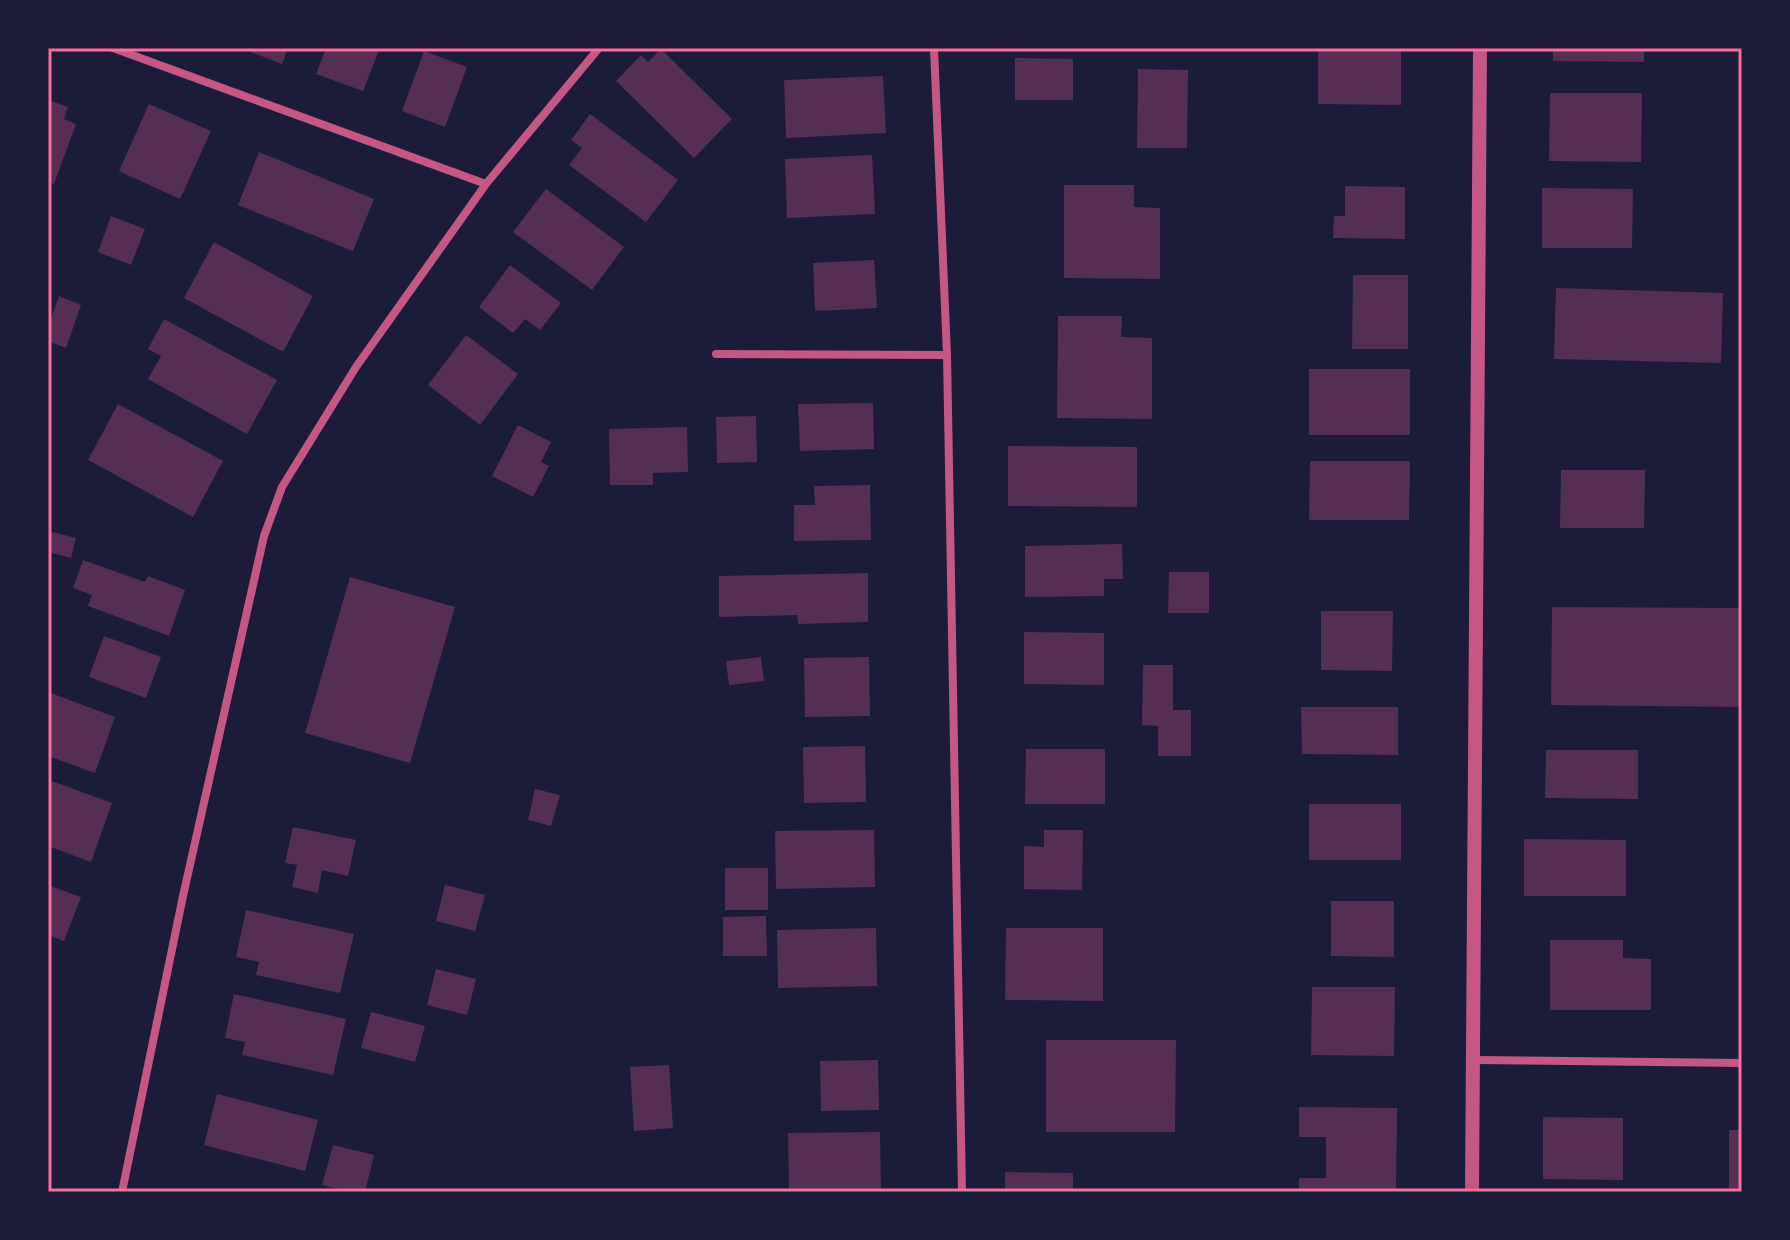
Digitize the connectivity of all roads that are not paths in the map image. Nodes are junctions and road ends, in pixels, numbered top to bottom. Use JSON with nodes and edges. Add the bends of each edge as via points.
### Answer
{"nodes":[{"id":1,"x":113,"y":48,"type":"edge"},
{"id":2,"x":599,"y":48,"type":"edge"},
{"id":3,"x":934,"y":48,"type":"edge"},
{"id":4,"x":1480,"y":48,"type":"edge"},
{"id":5,"x":486,"y":184,"type":"junction"},
{"id":6,"x":716,"y":354,"type":"dead end"},
{"id":7,"x":947,"y":355,"type":"junction"},
{"id":8,"x":1473,"y":1060,"type":"junction"},
{"id":9,"x":1742,"y":1063,"type":"edge"},
{"id":10,"x":122,"y":1192,"type":"edge"},
{"id":11,"x":962,"y":1192,"type":"edge"},
{"id":12,"x":1472,"y":1192,"type":"edge"}],
"edges":[{"from":1,"to":5,"type":"street"},
{"from":2,"to":5,"type":"street"},
{"from":3,"to":7,"type":"street"},
{"from":4,"to":8,"type":"street"},
{"from":5,"to":10,"type":"street","via":[[356,367],[282,487],[264,536]]},
{"from":6,"to":7,"type":"street"},
{"from":7,"to":11,"type":"street"},
{"from":8,"to":9,"type":"street"},
{"from":8,"to":12,"type":"street"}]}
